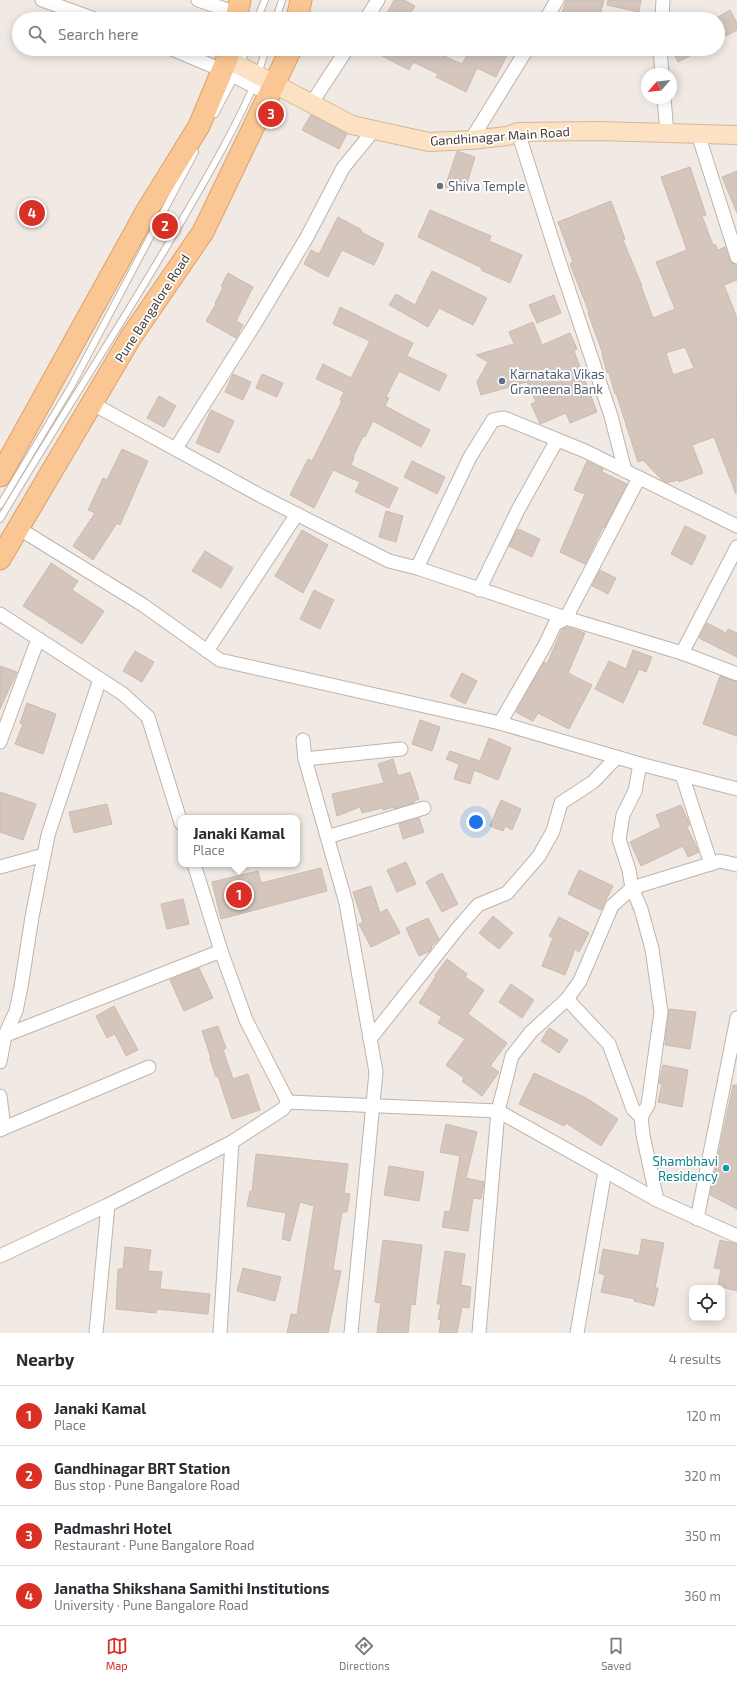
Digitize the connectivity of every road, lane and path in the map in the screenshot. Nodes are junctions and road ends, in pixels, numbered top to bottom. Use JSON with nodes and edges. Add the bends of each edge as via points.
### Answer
{"nodes":[{"id":1,"x":42,"y":0,"type":"edge"},
{"id":2,"x":198,"y":0,"type":"edge"},
{"id":3,"x":265,"y":0,"type":"edge"},
{"id":4,"x":282,"y":0,"type":"edge"},
{"id":5,"x":301,"y":0,"type":"edge"},
{"id":6,"x":378,"y":0,"type":"edge"},
{"id":7,"x":557,"y":0,"type":"edge"},
{"id":8,"x":663,"y":0,"type":"edge"},
{"id":9,"x":238,"y":11,"type":"edge"},
{"id":10,"x":75,"y":12,"type":"edge"},
{"id":11,"x":260,"y":12,"type":"edge"},
{"id":12,"x":278,"y":12,"type":"edge"},
{"id":13,"x":298,"y":12,"type":"edge"},
{"id":14,"x":370,"y":12,"type":"edge"},
{"id":15,"x":550,"y":12,"type":"edge"},
{"id":16,"x":662,"y":12,"type":"edge"},
{"id":17,"x":208,"y":56,"type":"edge"},
{"id":18,"x":266,"y":56,"type":"edge"},
{"id":19,"x":286,"y":56,"type":"edge"},
{"id":20,"x":342,"y":56,"type":"edge"},
{"id":21,"x":523,"y":56,"type":"edge"},
{"id":22,"x":661,"y":56,"type":"edge"},
{"id":23,"x":233,"y":61,"type":"edge"},
{"id":24,"x":662,"y":68,"type":"edge"},
{"id":25,"x":264,"y":85,"type":"junction"},
{"id":26,"x":312,"y":104,"type":"junction"},
{"id":27,"x":665,"y":104,"type":"edge"},
{"id":28,"x":212,"y":119,"type":"dead end"},
{"id":29,"x":374,"y":130,"type":"junction"},
{"id":30,"x":518,"y":132,"type":"junction"},
{"id":31,"x":667,"y":133,"type":"junction"},
{"id":32,"x":698,"y":134,"type":"junction"},
{"id":33,"x":737,"y":135,"type":"edge"},
{"id":34,"x":471,"y":140,"type":"junction"},
{"id":35,"x":197,"y":147,"type":"dead end"},
{"id":36,"x":737,"y":257,"type":"edge"},
{"id":37,"x":93,"y":404,"type":"junction"},
{"id":38,"x":557,"y":440,"type":"junction"},
{"id":39,"x":176,"y":448,"type":"junction"},
{"id":40,"x":625,"y":471,"type":"junction"},
{"id":41,"x":0,"y":476,"type":"edge"},
{"id":42,"x":639,"y":478,"type":"junction"},
{"id":43,"x":0,"y":504,"type":"edge"},
{"id":44,"x":297,"y":514,"type":"junction"},
{"id":45,"x":9,"y":524,"type":"edge"},
{"id":46,"x":737,"y":526,"type":"edge"},
{"id":47,"x":737,"y":548,"type":"edge"},
{"id":48,"x":0,"y":559,"type":"edge"},
{"id":49,"x":418,"y":568,"type":"junction"},
{"id":50,"x":479,"y":590,"type":"junction"},
{"id":51,"x":0,"y":614,"type":"edge"},
{"id":52,"x":566,"y":618,"type":"junction"},
{"id":53,"x":38,"y":639,"type":"junction"},
{"id":54,"x":207,"y":651,"type":"junction"},
{"id":55,"x":682,"y":652,"type":"junction"},
{"id":56,"x":737,"y":674,"type":"edge"},
{"id":57,"x":100,"y":679,"type":"junction"},
{"id":58,"x":500,"y":723,"type":"junction"},
{"id":59,"x":303,"y":740,"type":"dead end"},
{"id":60,"x":0,"y":742,"type":"edge"},
{"id":61,"x":401,"y":748,"type":"dead end"},
{"id":62,"x":617,"y":757,"type":"junction"},
{"id":63,"x":305,"y":759,"type":"junction"},
{"id":64,"x":640,"y":764,"type":"junction"},
{"id":65,"x":682,"y":775,"type":"junction"},
{"id":66,"x":737,"y":789,"type":"edge"},
{"id":67,"x":424,"y":808,"type":"dead end"},
{"id":68,"x":179,"y":815,"type":"edge"},
{"id":69,"x":327,"y":837,"type":"junction"},
{"id":70,"x":44,"y":855,"type":"junction"},
{"id":71,"x":711,"y":864,"type":"junction"},
{"id":72,"x":737,"y":865,"type":"edge"},
{"id":73,"x":0,"y":867,"type":"edge"},
{"id":74,"x":195,"y":867,"type":"edge"},
{"id":75,"x":632,"y":888,"type":"junction"},
{"id":76,"x":221,"y":951,"type":"junction"},
{"id":77,"x":567,"y":999,"type":"junction"},
{"id":78,"x":737,"y":1018,"type":"edge"},
{"id":79,"x":2,"y":1036,"type":"edge"},
{"id":80,"x":370,"y":1039,"type":"junction"},
{"id":81,"x":0,"y":1062,"type":"edge"},
{"id":82,"x":150,"y":1067,"type":"dead end"},
{"id":83,"x":0,"y":1096,"type":"edge"},
{"id":84,"x":288,"y":1102,"type":"junction"},
{"id":85,"x":372,"y":1106,"type":"junction"},
{"id":86,"x":498,"y":1111,"type":"junction"},
{"id":87,"x":641,"y":1117,"type":"junction"},
{"id":88,"x":2,"y":1129,"type":"edge"},
{"id":89,"x":232,"y":1142,"type":"junction"},
{"id":90,"x":606,"y":1171,"type":"junction"},
{"id":91,"x":657,"y":1200,"type":"junction"},
{"id":92,"x":108,"y":1205,"type":"junction"},
{"id":93,"x":697,"y":1219,"type":"junction"},
{"id":94,"x":737,"y":1236,"type":"edge"},
{"id":95,"x":0,"y":1256,"type":"edge"},
{"id":96,"x":96,"y":1333,"type":"edge"},
{"id":97,"x":220,"y":1333,"type":"edge"},
{"id":98,"x":351,"y":1333,"type":"edge"},
{"id":99,"x":479,"y":1333,"type":"edge"},
{"id":100,"x":577,"y":1333,"type":"edge"}],
"edges":[{"from":1,"to":10,"type":"street"},
{"from":2,"to":9,"type":"street"},
{"from":3,"to":11,"type":"lane"},
{"from":4,"to":12,"type":"lane"},
{"from":5,"to":13,"type":"main road"},
{"from":6,"to":14,"type":"street"},
{"from":7,"to":15,"type":"street"},
{"from":8,"to":16,"type":"street"},
{"from":17,"to":23,"type":"street"},
{"from":18,"to":25,"type":"lane"},
{"from":19,"to":25,"type":"main road","name":"Pune Bangalore Road"},
{"from":20,"to":26,"type":"street"},
{"from":21,"to":34,"type":"street"},
{"from":22,"to":24,"type":"street"},
{"from":23,"to":25,"type":"street","name":"Gandhinagar Main Road"},
{"from":23,"to":28,"type":"lane"},
{"from":23,"to":41,"type":"main road","via":[[199,126],[146,212]]},
{"from":25,"to":26,"type":"street","name":"Gandhinagar Main Road"},
{"from":25,"to":37,"type":"main road","name":"Pune Bangalore Road","via":[[203,232],[130,337]]},
{"from":25,"to":45,"type":"lane","via":[[134,303],[76,394]]},
{"from":26,"to":29,"type":"street","name":"Gandhinagar Main Road","via":[[352,125]]},
{"from":27,"to":31,"type":"street"},
{"from":29,"to":34,"type":"street","name":"Gandhinagar Main Road","via":[[429,142]]},
{"from":29,"to":39,"type":"street","via":[[343,168],[307,237]]},
{"from":30,"to":31,"type":"street","name":"Gandhinagar Main Road"},
{"from":30,"to":34,"type":"street","name":"Gandhinagar Main Road","via":[[507,136]]},
{"from":30,"to":40,"type":"street","via":[[611,416]]},
{"from":31,"to":32,"type":"street","name":"Gandhinagar Main Road"},
{"from":32,"to":33,"type":"street","name":"Gandhinagar Main Road"},
{"from":32,"to":36,"type":"street"},
{"from":35,"to":43,"type":"lane","via":[[72,385]]},
{"from":37,"to":39,"type":"street"},
{"from":37,"to":45,"type":"main road","name":"Pune Bangalore Road"},
{"from":38,"to":40,"type":"street"},
{"from":38,"to":49,"type":"street","via":[[504,418],[493,420],[470,458]]},
{"from":38,"to":50,"type":"street","via":[[518,510]]},
{"from":39,"to":44,"type":"street"},
{"from":40,"to":42,"type":"street"},
{"from":42,"to":46,"type":"street"},
{"from":42,"to":52,"type":"street"},
{"from":44,"to":49,"type":"street","via":[[389,561]]},
{"from":44,"to":54,"type":"street"},
{"from":45,"to":48,"type":"main road","name":"Pune Bangalore Road"},
{"from":45,"to":54,"type":"street","via":[[143,606]]},
{"from":47,"to":55,"type":"street"},
{"from":49,"to":50,"type":"street"},
{"from":50,"to":52,"type":"street"},
{"from":51,"to":53,"type":"street"},
{"from":52,"to":55,"type":"street"},
{"from":52,"to":58,"type":"street","via":[[555,624]]},
{"from":53,"to":57,"type":"street"},
{"from":53,"to":60,"type":"street"},
{"from":54,"to":58,"type":"street","via":[[220,660]]},
{"from":55,"to":56,"type":"street"},
{"from":57,"to":68,"type":"street","via":[[123,694],[148,717]]},
{"from":57,"to":70,"type":"street","via":[[48,835]]},
{"from":58,"to":62,"type":"street"},
{"from":59,"to":63,"type":"street"},
{"from":61,"to":63,"type":"street"},
{"from":62,"to":64,"type":"street"},
{"from":62,"to":80,"type":"street","via":[[593,782],[561,803],[553,831],[539,856],[506,893],[478,905]]},
{"from":63,"to":69,"type":"street"},
{"from":64,"to":65,"type":"street"},
{"from":64,"to":75,"type":"street","via":[[635,791],[624,815],[619,839]]},
{"from":65,"to":66,"type":"street"},
{"from":65,"to":71,"type":"street"},
{"from":67,"to":69,"type":"street"},
{"from":69,"to":80,"type":"street","via":[[346,903]]},
{"from":70,"to":73,"type":"street"},
{"from":70,"to":79,"type":"street","via":[[16,1011]]},
{"from":71,"to":72,"type":"street","via":[[720,861]]},
{"from":71,"to":75,"type":"street"},
{"from":74,"to":76,"type":"street"},
{"from":75,"to":77,"type":"street","via":[[612,906],[580,981]]},
{"from":75,"to":87,"type":"street","via":[[641,909],[652,949],[661,1012],[648,1105]]},
{"from":76,"to":79,"type":"street"},
{"from":76,"to":84,"type":"street","via":[[246,1020]]},
{"from":77,"to":86,"type":"street","via":[[531,1032],[512,1056]]},
{"from":77,"to":87,"type":"street","via":[[609,1044],[633,1109]]},
{"from":78,"to":93,"type":"street"},
{"from":79,"to":81,"type":"street"},
{"from":80,"to":85,"type":"street","via":[[376,1072]]},
{"from":82,"to":88,"type":"street"},
{"from":83,"to":88,"type":"street"},
{"from":84,"to":85,"type":"street"},
{"from":84,"to":89,"type":"street","via":[[283,1109]]},
{"from":85,"to":86,"type":"street"},
{"from":85,"to":98,"type":"street"},
{"from":86,"to":90,"type":"street"},
{"from":86,"to":99,"type":"street"},
{"from":87,"to":91,"type":"street"},
{"from":89,"to":92,"type":"street"},
{"from":89,"to":97,"type":"street"},
{"from":90,"to":91,"type":"street"},
{"from":90,"to":100,"type":"street"},
{"from":91,"to":93,"type":"street"},
{"from":92,"to":95,"type":"street"},
{"from":92,"to":96,"type":"street"},
{"from":93,"to":94,"type":"street"}]}
